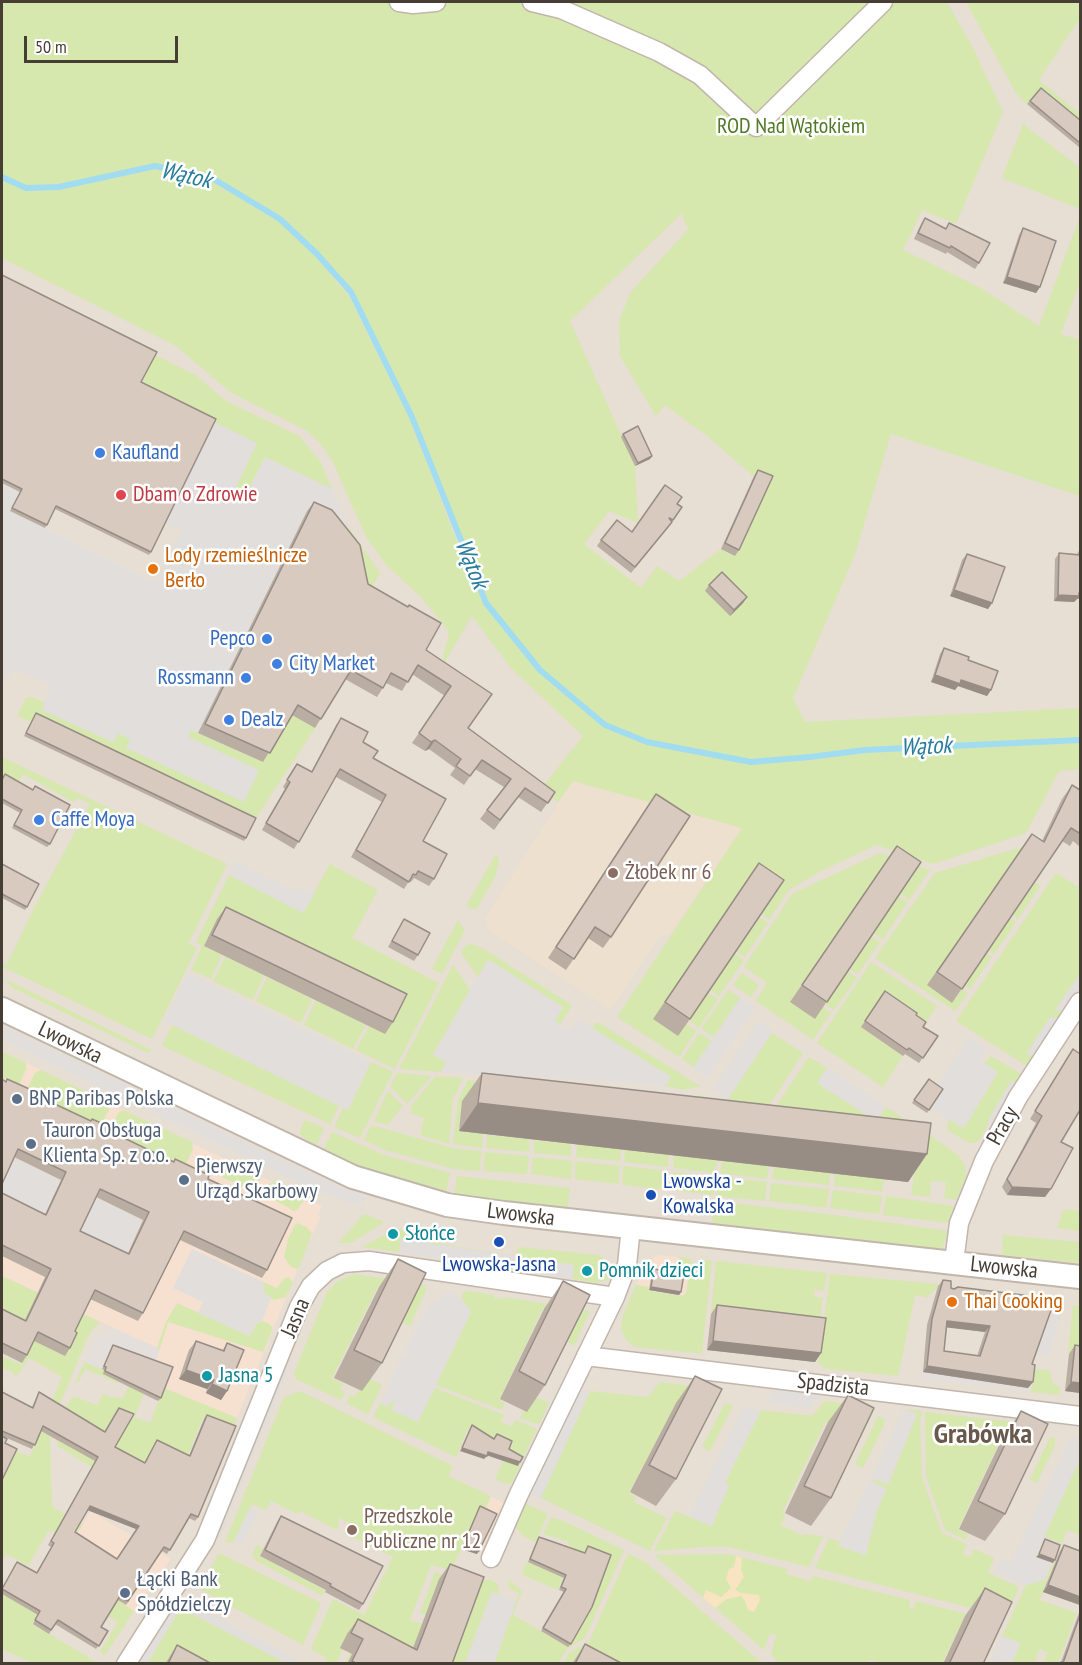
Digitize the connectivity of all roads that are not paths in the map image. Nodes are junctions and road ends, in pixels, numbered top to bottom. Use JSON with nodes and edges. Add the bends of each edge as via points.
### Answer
{"nodes":[{"id":1,"x":399,"y":2,"type":"edge"},
{"id":2,"x":436,"y":2,"type":"edge"},
{"id":3,"x":532,"y":2,"type":"edge"},
{"id":4,"x":883,"y":2,"type":"edge"},
{"id":5,"x":1080,"y":1002,"type":"edge"},
{"id":6,"x":2,"y":1009,"type":"edge"},
{"id":7,"x":631,"y":1227,"type":"junction"},
{"id":8,"x":954,"y":1262,"type":"junction"},
{"id":9,"x":1080,"y":1277,"type":"edge"},
{"id":10,"x":615,"y":1297,"type":"junction"},
{"id":11,"x":586,"y":1356,"type":"junction"},
{"id":12,"x":1080,"y":1416,"type":"edge"},
{"id":13,"x":490,"y":1558,"type":"dead end"},
{"id":14,"x":126,"y":1664,"type":"edge"}],
"edges":[{"from":1,"to":2,"type":"street"},
{"from":3,"to":4,"type":"street","via":[[561,9],[700,75],[756,127]]},
{"from":5,"to":8,"type":"street","name":"Pracy","via":[[1018,1097],[984,1161],[959,1223]]},
{"from":6,"to":7,"type":"street","name":"Lwowska","via":[[353,1177],[447,1205]]},
{"from":7,"to":8,"type":"street","name":"Lwowska"},
{"from":7,"to":10,"type":"street","via":[[627,1265]]},
{"from":8,"to":9,"type":"street","name":"Lwowska"},
{"from":10,"to":11,"type":"street"},
{"from":10,"to":14,"type":"street","name":"Jasna","via":[[369,1261],[343,1263],[327,1271],[311,1286],[299,1306],[205,1540]]},
{"from":11,"to":12,"type":"street","name":"Spadzista"},
{"from":11,"to":13,"type":"street"}]}
